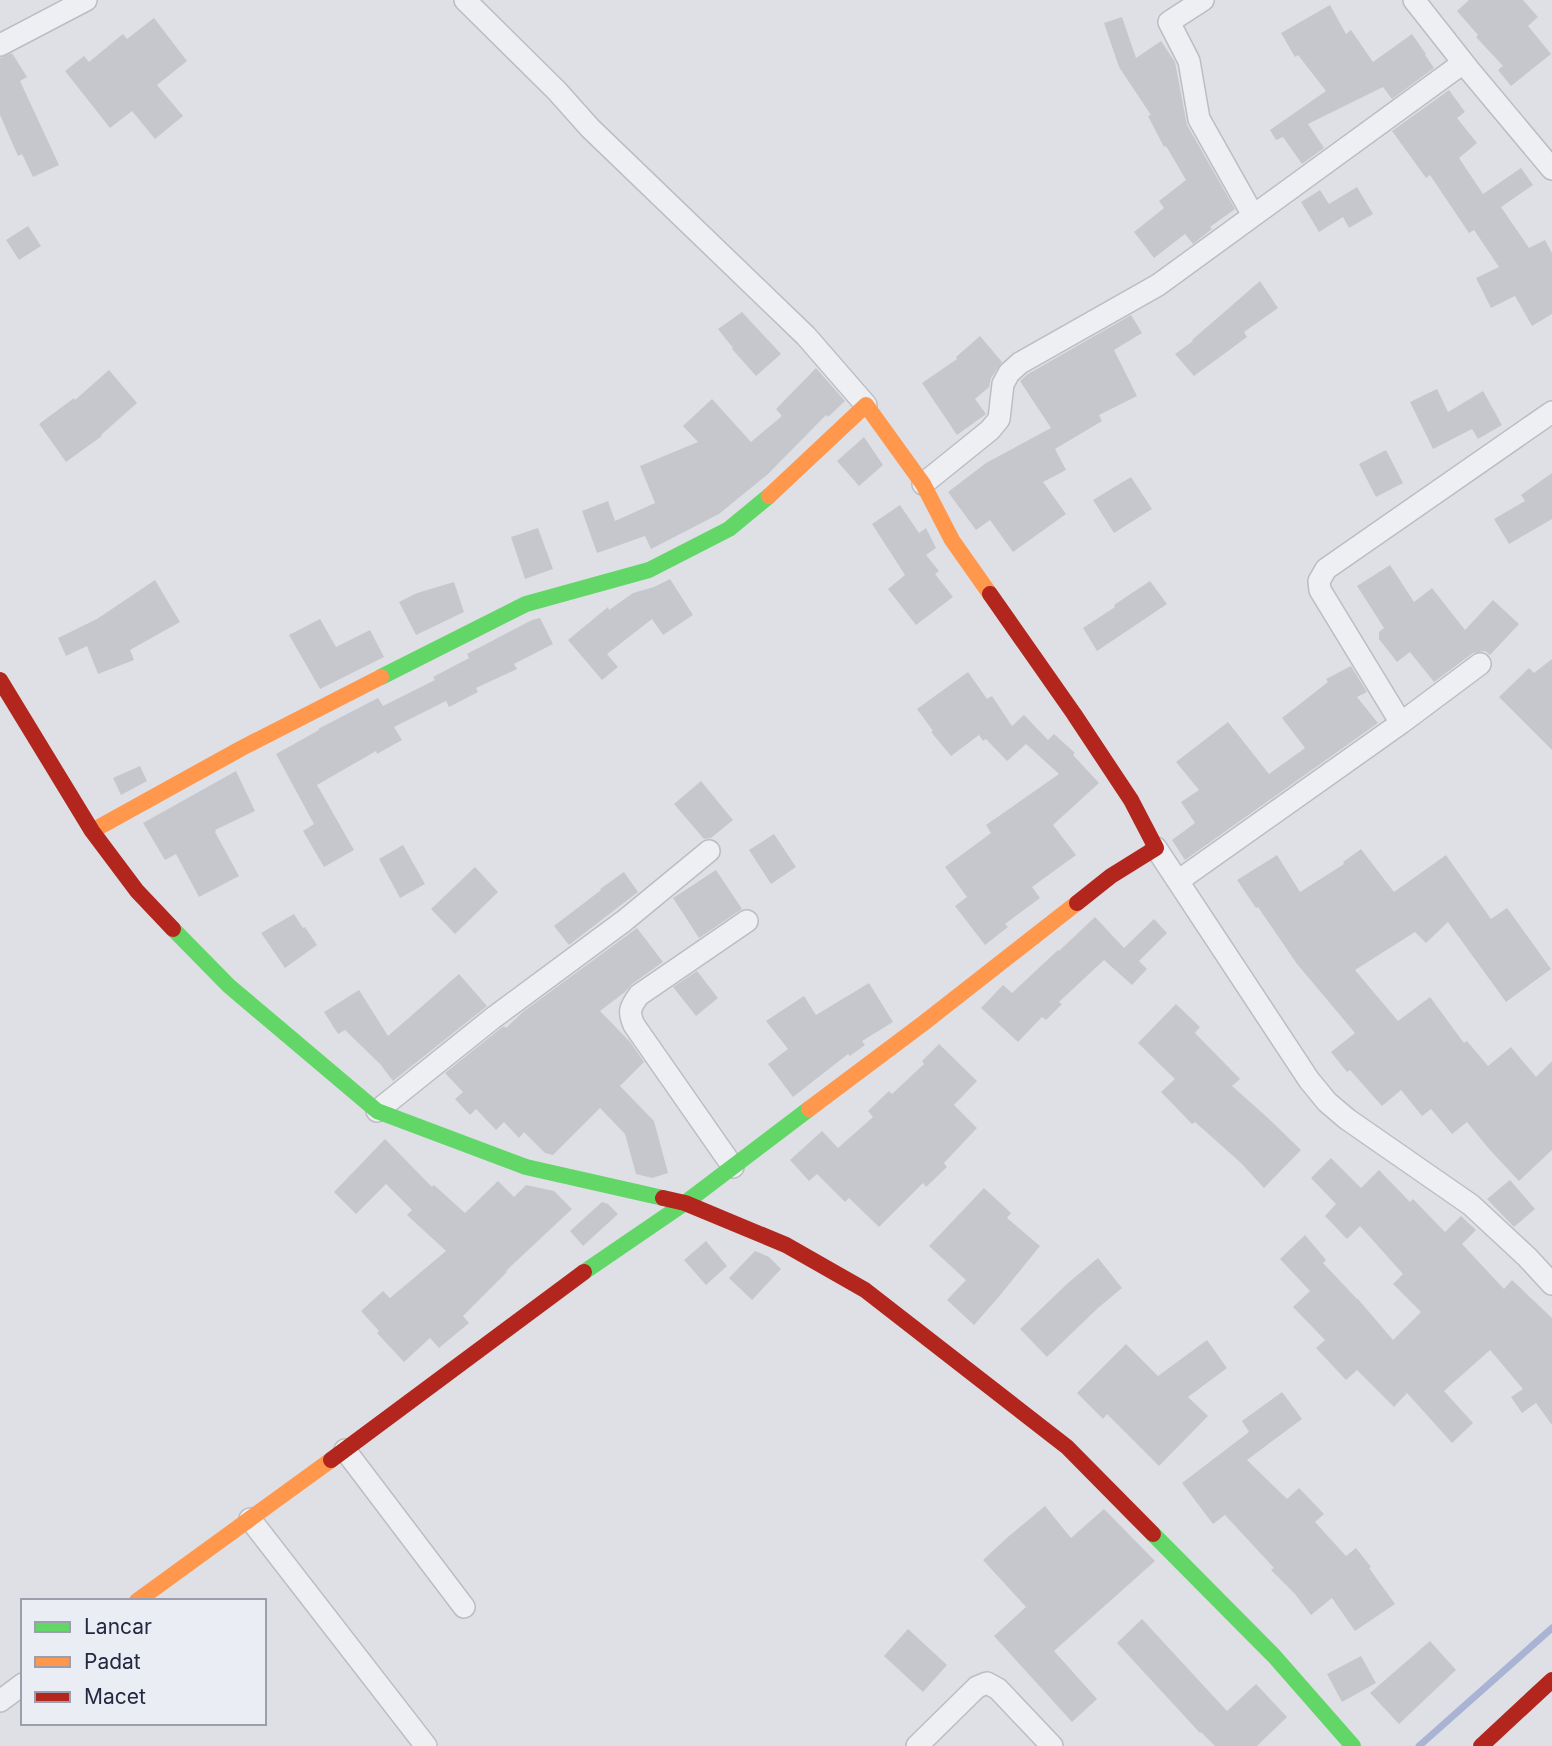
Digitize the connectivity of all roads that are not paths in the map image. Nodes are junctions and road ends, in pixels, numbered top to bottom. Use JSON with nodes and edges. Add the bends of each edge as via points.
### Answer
{"nodes":[{"id":1,"x":86,"y":0,"type":"edge"},
{"id":2,"x":464,"y":0,"type":"edge"},
{"id":3,"x":1203,"y":0,"type":"edge"},
{"id":4,"x":1414,"y":0,"type":"edge"},
{"id":5,"x":0,"y":45,"type":"edge"},
{"id":6,"x":1463,"y":64,"type":"junction"},
{"id":7,"x":1552,"y":169,"type":"edge"},
{"id":8,"x":1253,"y":215,"type":"junction"},
{"id":9,"x":866,"y":405,"type":"junction"},
{"id":10,"x":1552,"y":412,"type":"edge"},
{"id":11,"x":923,"y":484,"type":"junction"},
{"id":12,"x":1480,"y":664,"type":"dead end"},
{"id":13,"x":0,"y":680,"type":"edge"},
{"id":14,"x":1401,"y":723,"type":"junction"},
{"id":15,"x":93,"y":831,"type":"junction"},
{"id":16,"x":1156,"y":848,"type":"junction"},
{"id":17,"x":709,"y":851,"type":"dead end"},
{"id":18,"x":1178,"y":881,"type":"junction"},
{"id":19,"x":747,"y":920,"type":"dead end"},
{"id":20,"x":377,"y":1111,"type":"junction"},
{"id":21,"x":733,"y":1167,"type":"junction"},
{"id":22,"x":685,"y":1203,"type":"junction"},
{"id":23,"x":1552,"y":1284,"type":"edge"},
{"id":24,"x":345,"y":1450,"type":"junction"},
{"id":25,"x":250,"y":1519,"type":"junction"},
{"id":26,"x":140,"y":1599,"type":"edge"},
{"id":27,"x":464,"y":1607,"type":"dead end"},
{"id":28,"x":1552,"y":1680,"type":"edge"},
{"id":29,"x":21,"y":1685,"type":"edge"},
{"id":30,"x":0,"y":1701,"type":"edge"},
{"id":31,"x":426,"y":1746,"type":"edge"},
{"id":32,"x":917,"y":1746,"type":"edge"},
{"id":33,"x":1052,"y":1746,"type":"edge"},
{"id":34,"x":1353,"y":1746,"type":"edge"},
{"id":35,"x":1481,"y":1746,"type":"edge"}],
"edges":[{"from":1,"to":5,"type":"street"},
{"from":2,"to":9,"type":"street","via":[[806,336]]},
{"from":3,"to":8,"type":"street","via":[[1169,22],[1189,61],[1199,119]]},
{"from":4,"to":6,"type":"street"},
{"from":6,"to":7,"type":"street"},
{"from":6,"to":8,"type":"street"},
{"from":8,"to":11,"type":"street","via":[[1158,285],[1020,363],[1003,384],[999,419]]},
{"from":9,"to":11,"type":"street"},
{"from":9,"to":15,"type":"street","via":[[729,529],[649,570],[526,604],[242,748]]},
{"from":10,"to":14,"type":"street","via":[[1326,569],[1319,581],[1320,590]]},
{"from":11,"to":16,"type":"street","via":[[952,540],[1131,800]]},
{"from":12,"to":14,"type":"street"},
{"from":13,"to":15,"type":"street"},
{"from":14,"to":18,"type":"street"},
{"from":15,"to":20,"type":"street","via":[[137,891],[229,986]]},
{"from":16,"to":18,"type":"street"},
{"from":16,"to":21,"type":"street","via":[[1111,876]]},
{"from":17,"to":20,"type":"street"},
{"from":18,"to":23,"type":"street","via":[[1327,1102],[1471,1205]]},
{"from":19,"to":21,"type":"street","via":[[639,995],[629,1014]]},
{"from":20,"to":22,"type":"street","via":[[526,1167]]},
{"from":21,"to":22,"type":"street"},
{"from":22,"to":24,"type":"street","via":[[570,1281]]},
{"from":22,"to":34,"type":"street","via":[[786,1245],[865,1290],[1067,1447],[1274,1656]]},
{"from":24,"to":25,"type":"street"},
{"from":24,"to":27,"type":"street"},
{"from":25,"to":26,"type":"street"},
{"from":25,"to":31,"type":"street"},
{"from":28,"to":35,"type":"street"},
{"from":29,"to":30,"type":"street"},
{"from":32,"to":33,"type":"street","via":[[977,1686],[987,1684],[998,1689]]}]}
